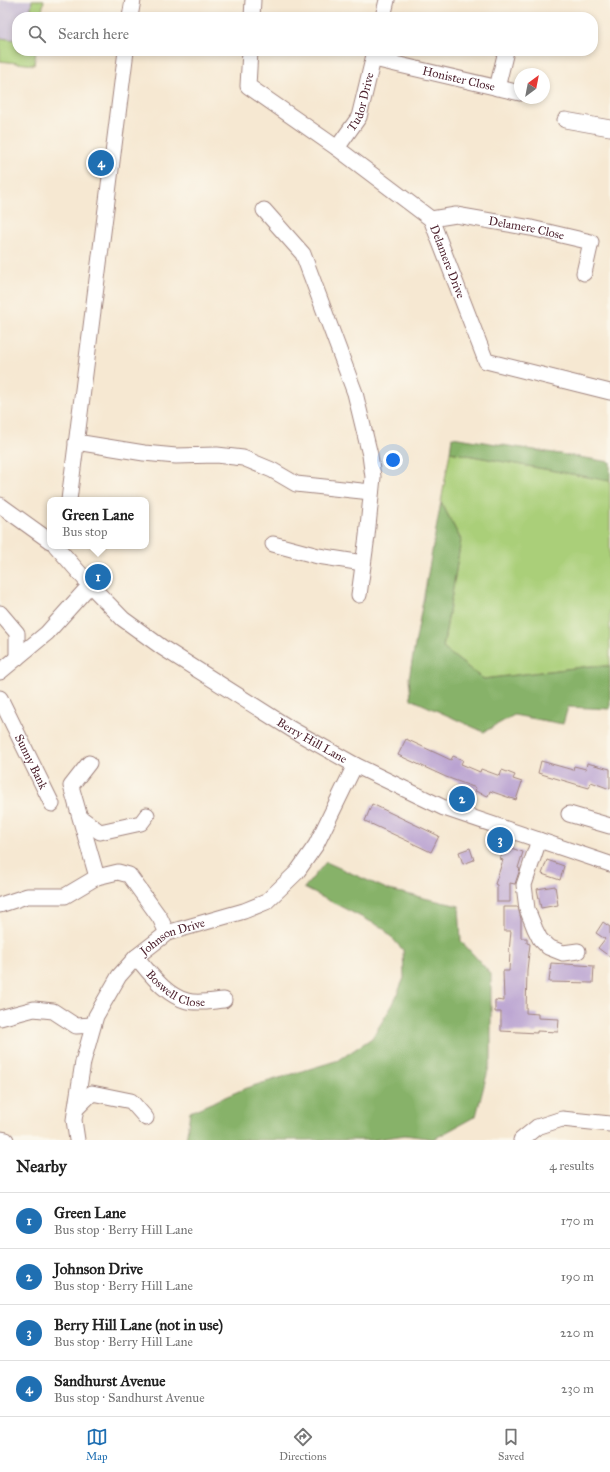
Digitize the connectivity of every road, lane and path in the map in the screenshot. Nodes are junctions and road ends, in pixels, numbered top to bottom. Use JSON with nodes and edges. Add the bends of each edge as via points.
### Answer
{"nodes":[{"id":1,"x":133,"y":0,"type":"edge"},
{"id":2,"x":253,"y":0,"type":"edge"},
{"id":3,"x":387,"y":0,"type":"edge"},
{"id":4,"x":131,"y":12,"type":"edge"},
{"id":5,"x":252,"y":12,"type":"edge"},
{"id":6,"x":384,"y":12,"type":"edge"},
{"id":7,"x":125,"y":56,"type":"edge"},
{"id":8,"x":250,"y":56,"type":"edge"},
{"id":9,"x":375,"y":56,"type":"edge"},
{"id":10,"x":379,"y":56,"type":"edge"},
{"id":11,"x":505,"y":56,"type":"edge"},
{"id":12,"x":497,"y":88,"type":"junction"},
{"id":13,"x":514,"y":92,"type":"edge"},
{"id":14,"x":565,"y":120,"type":"dead end"},
{"id":15,"x":610,"y":128,"type":"edge"},
{"id":16,"x":338,"y":148,"type":"junction"},
{"id":17,"x":264,"y":210,"type":"dead end"},
{"id":18,"x":431,"y":219,"type":"junction"},
{"id":19,"x":584,"y":273,"type":"dead end"},
{"id":20,"x":610,"y":392,"type":"edge"},
{"id":21,"x":76,"y":442,"type":"junction"},
{"id":22,"x":371,"y":492,"type":"junction"},
{"id":23,"x":69,"y":497,"type":"edge"},
{"id":24,"x":0,"y":505,"type":"edge"},
{"id":25,"x":47,"y":539,"type":"edge"},
{"id":26,"x":273,"y":544,"type":"dead end"},
{"id":27,"x":59,"y":549,"type":"edge"},
{"id":28,"x":363,"y":563,"type":"junction"},
{"id":29,"x":90,"y":585,"type":"junction"},
{"id":30,"x":359,"y":595,"type":"dead end"},
{"id":31,"x":0,"y":613,"type":"edge"},
{"id":32,"x":17,"y":658,"type":"junction"},
{"id":33,"x":0,"y":672,"type":"edge"},
{"id":34,"x":0,"y":698,"type":"edge"},
{"id":35,"x":89,"y":763,"type":"dead end"},
{"id":36,"x":355,"y":765,"type":"junction"},
{"id":37,"x":52,"y":804,"type":"dead end"},
{"id":38,"x":569,"y":814,"type":"dead end"},
{"id":39,"x":147,"y":815,"type":"dead end"},
{"id":40,"x":81,"y":818,"type":"junction"},
{"id":41,"x":610,"y":826,"type":"edge"},
{"id":42,"x":539,"y":840,"type":"junction"},
{"id":43,"x":610,"y":864,"type":"edge"},
{"id":44,"x":97,"y":877,"type":"junction"},
{"id":45,"x":0,"y":905,"type":"edge"},
{"id":46,"x":167,"y":933,"type":"junction"},
{"id":47,"x":578,"y":951,"type":"dead end"},
{"id":48,"x":136,"y":957,"type":"junction"},
{"id":49,"x":224,"y":1000,"type":"dead end"},
{"id":50,"x":0,"y":1018,"type":"edge"},
{"id":51,"x":93,"y":1025,"type":"junction"},
{"id":52,"x":76,"y":1109,"type":"junction"},
{"id":53,"x":146,"y":1118,"type":"dead end"},
{"id":54,"x":610,"y":1124,"type":"edge"},
{"id":55,"x":0,"y":1139,"type":"edge"},
{"id":56,"x":6,"y":1140,"type":"edge"},
{"id":57,"x":76,"y":1140,"type":"edge"},
{"id":58,"x":521,"y":1140,"type":"edge"}],
"edges":[{"from":1,"to":4,"type":"street"},
{"from":2,"to":5,"type":"street"},
{"from":3,"to":6,"type":"street"},
{"from":7,"to":21,"type":"street"},
{"from":8,"to":16,"type":"street","name":"Delamere Drive","via":[[248,86]]},
{"from":9,"to":16,"type":"street","name":"Tudor Drive","via":[[359,117]]},
{"from":10,"to":12,"type":"street","name":"Honister Close"},
{"from":11,"to":12,"type":"street"},
{"from":12,"to":13,"type":"street","name":"Honister Close"},
{"from":14,"to":15,"type":"street"},
{"from":16,"to":18,"type":"street","name":"Delamere Drive"},
{"from":17,"to":22,"type":"street","via":[[303,254],[329,320],[355,393],[370,455],[373,477]]},
{"from":18,"to":19,"type":"street","name":"Delamere Close","via":[[456,215],[591,242]]},
{"from":18,"to":20,"type":"street","name":"Delamere Drive","via":[[486,362]]},
{"from":21,"to":22,"type":"street","via":[[144,453],[176,456],[217,454],[242,458],[272,470],[296,484]]},
{"from":21,"to":23,"type":"street"},
{"from":22,"to":28,"type":"street"},
{"from":24,"to":25,"type":"street"},
{"from":26,"to":28,"type":"street","via":[[318,556]]},
{"from":27,"to":29,"type":"street","name":"Berry Hill Lane"},
{"from":28,"to":30,"type":"street"},
{"from":29,"to":32,"type":"street","via":[[47,633]]},
{"from":29,"to":36,"type":"street","name":"Berry Hill Lane","via":[[123,619],[163,648],[291,729]]},
{"from":31,"to":32,"type":"street","via":[[16,633]]},
{"from":32,"to":33,"type":"street"},
{"from":34,"to":37,"type":"street","name":"Sunny Bank"},
{"from":35,"to":40,"type":"street","via":[[71,786]]},
{"from":36,"to":42,"type":"street","name":"Berry Hill Lane","via":[[444,808]]},
{"from":36,"to":46,"type":"street","name":"Johnson Drive","via":[[316,845],[297,872],[266,902],[244,911]]},
{"from":38,"to":41,"type":"street"},
{"from":39,"to":40,"type":"street","via":[[141,823],[100,832]]},
{"from":40,"to":44,"type":"street"},
{"from":42,"to":43,"type":"street","name":"Berry Hill Lane"},
{"from":42,"to":47,"type":"street","via":[[524,885],[535,929],[548,947],[563,953]]},
{"from":44,"to":45,"type":"street","via":[[65,896],[27,896]]},
{"from":44,"to":46,"type":"street","via":[[118,872],[129,875],[160,918]]},
{"from":46,"to":48,"type":"street","name":"Johnson Drive"},
{"from":48,"to":49,"type":"street","name":"Boswell Close","via":[[173,995],[187,1001]]},
{"from":48,"to":51,"type":"street","name":"Johnson Drive","via":[[119,976]]},
{"from":50,"to":51,"type":"street","via":[[34,1009],[53,1012],[76,1026]]},
{"from":51,"to":52,"type":"street","name":"Johnson Drive","via":[[83,1062]]},
{"from":52,"to":53,"type":"street","via":[[92,1093],[131,1101]]},
{"from":52,"to":57,"type":"street","name":"Johnson Drive"},
{"from":54,"to":58,"type":"street","via":[[562,1119],[537,1126]]},
{"from":55,"to":56,"type":"street"}]}
